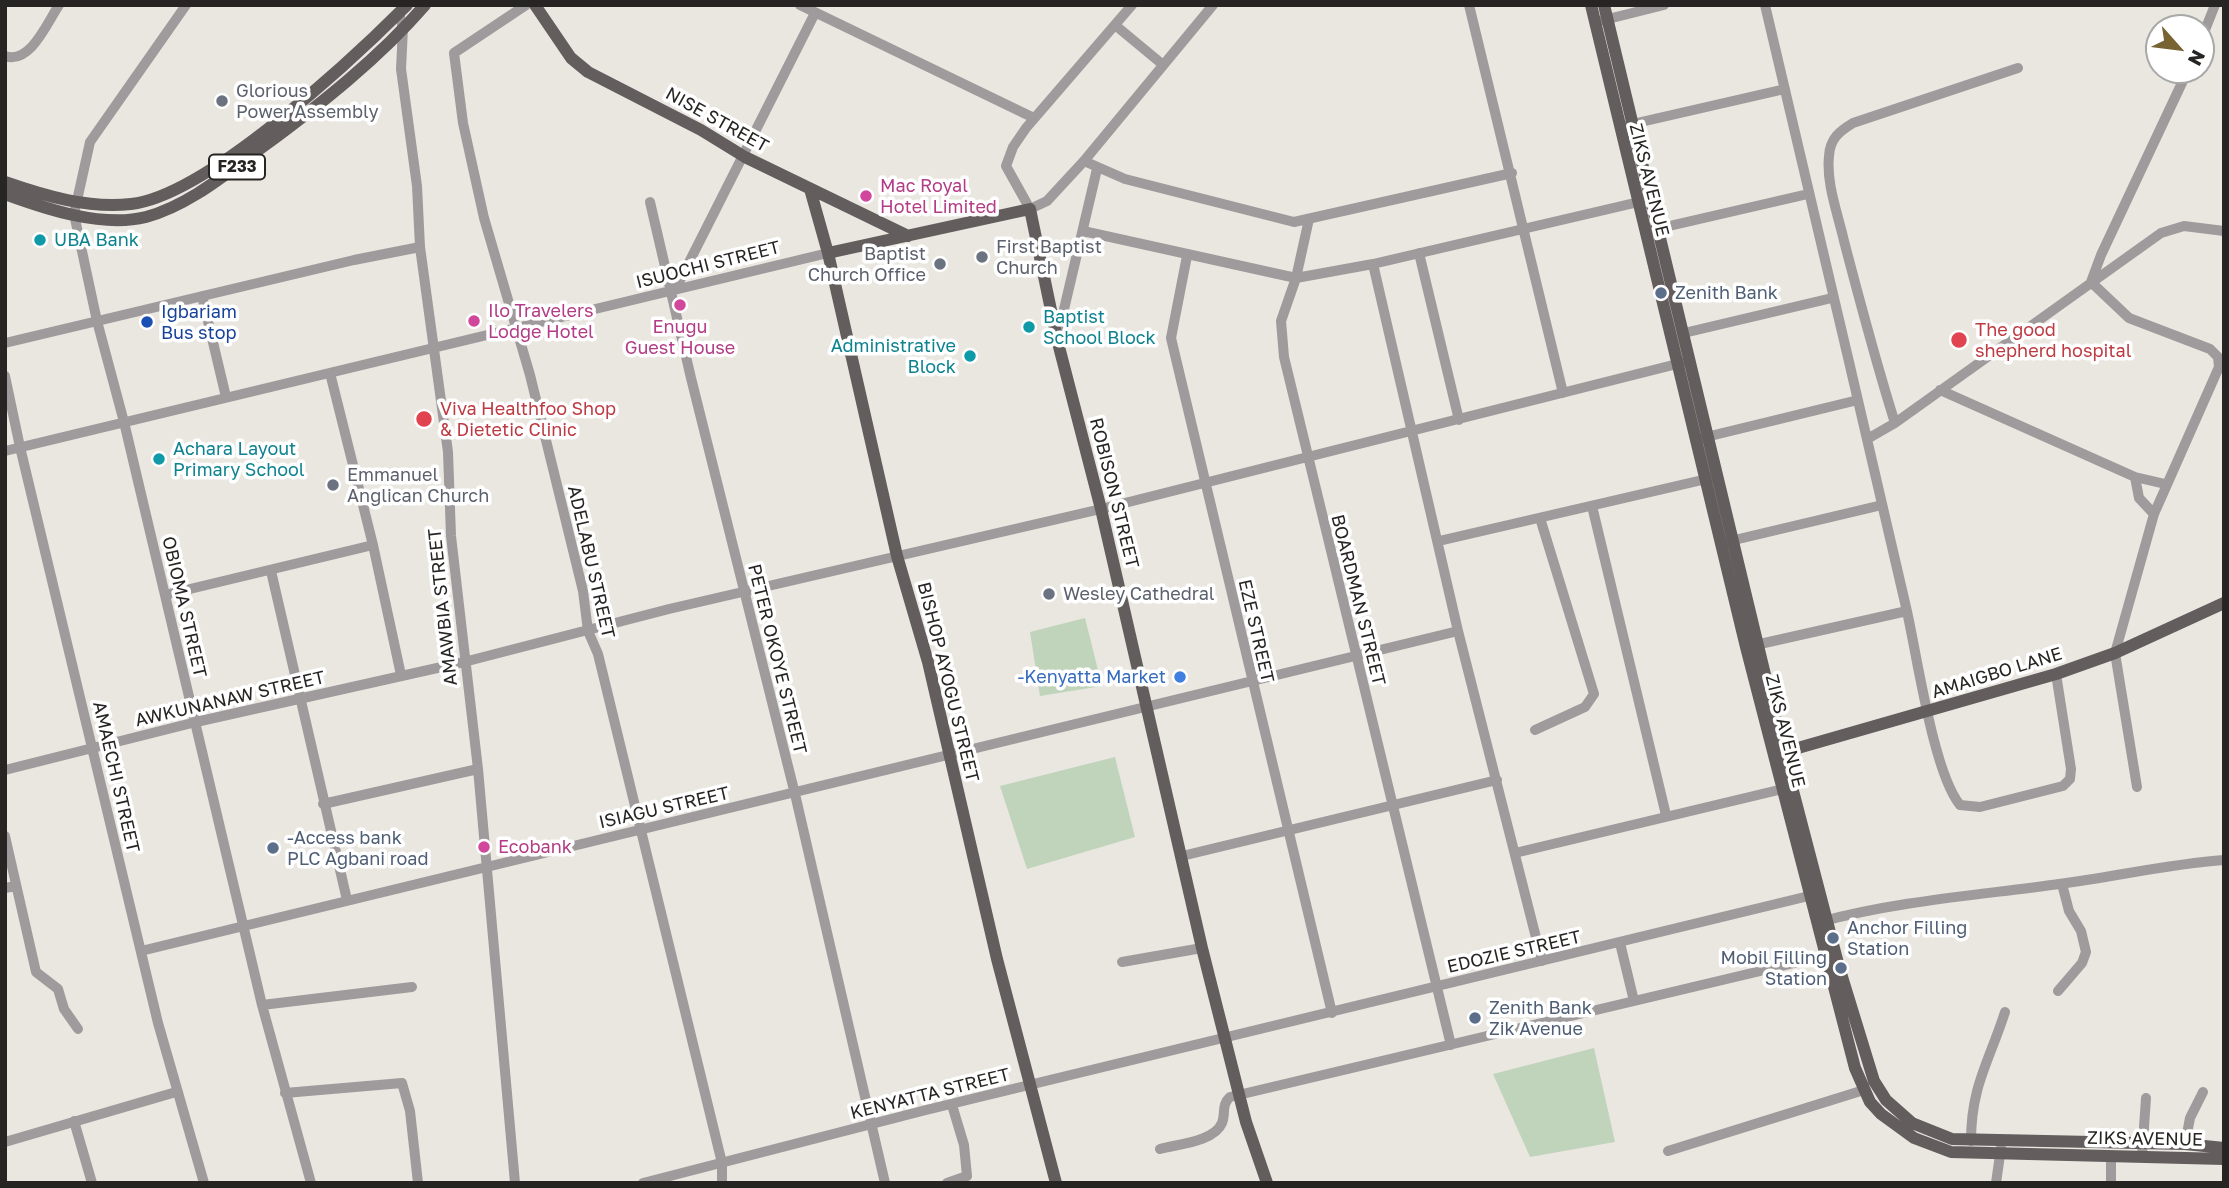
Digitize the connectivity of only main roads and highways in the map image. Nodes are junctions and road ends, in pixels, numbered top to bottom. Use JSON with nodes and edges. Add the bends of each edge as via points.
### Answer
{"nodes":[{"id":1,"x":425,"y":5,"type":"edge"},
{"id":2,"x":535,"y":5,"type":"edge"},
{"id":3,"x":1591,"y":5,"type":"edge"},
{"id":4,"x":1604,"y":5,"type":"edge"},
{"id":5,"x":403,"y":9,"type":"edge"},
{"id":6,"x":1601,"y":21,"type":"junction"},
{"id":7,"x":5,"y":182,"type":"edge"},
{"id":8,"x":810,"y":189,"type":"junction"},
{"id":9,"x":5,"y":194,"type":"edge"},
{"id":10,"x":1643,"y":201,"type":"junction"},
{"id":11,"x":74,"y":207,"type":"junction"},
{"id":12,"x":1030,"y":209,"type":"joint"},
{"id":13,"x":908,"y":236,"type":"junction"},
{"id":14,"x":828,"y":253,"type":"junction"},
{"id":15,"x":1685,"y":362,"type":"junction"},
{"id":16,"x":1728,"y":542,"type":"junction"},
{"id":17,"x":2224,"y":603,"type":"edge"},
{"id":18,"x":1779,"y":754,"type":"junction"},
{"id":19,"x":1830,"y":955,"type":"junction"},
{"id":20,"x":2224,"y":1148,"type":"edge"},
{"id":21,"x":2142,"y":1150,"type":"junction"},
{"id":22,"x":2224,"y":1159,"type":"edge"},
{"id":23,"x":1056,"y":1183,"type":"edge"},
{"id":24,"x":1267,"y":1183,"type":"edge"}],
"edges":[{"from":1,"to":11,"type":"main road","number":"F233","via":[[295,124],[207,187],[147,216],[116,219]]},
{"from":2,"to":8,"type":"main road","name":"NISE STREET","via":[[579,66]]},
{"from":3,"to":6,"type":"main road","name":"ZIKS AVENUE"},
{"from":4,"to":6,"type":"main road","name":"ZIKS AVENUE"},
{"from":5,"to":11,"type":"main road","number":"F233","via":[[265,129],[177,190],[132,204]]},
{"from":6,"to":10,"type":"main road","name":"ZIKS AVENUE"},
{"from":7,"to":11,"type":"main road","number":"F233"},
{"from":8,"to":13,"type":"main road","name":"NISE STREET"},
{"from":8,"to":14,"type":"main road","name":"BISHOP AYOGU STREET"},
{"from":9,"to":11,"type":"main road","number":"F233"},
{"from":10,"to":15,"type":"main road","name":"ZIKS AVENUE","via":[[1643,232]]},
{"from":10,"to":15,"type":"main road","name":"ZIKS AVENUE","via":[[1657,230],[1684,333]]},
{"from":12,"to":13,"type":"main road","name":"ISUOCHI STREET"},
{"from":12,"to":24,"type":"main road","name":"ROBISON STREET","via":[[1202,947]]},
{"from":13,"to":14,"type":"main road","name":"ISUOCHI STREET"},
{"from":14,"to":23,"type":"main road","name":"BISHOP AYOGU STREET","via":[[897,556],[928,662]]},
{"from":15,"to":16,"type":"main road","name":"ZIKS AVENUE"},
{"from":16,"to":18,"type":"main road","name":"ZIKS AVENUE","via":[[1759,643]]},
{"from":16,"to":18,"type":"main road","name":"ZIKS AVENUE","via":[[1746,647]]},
{"from":17,"to":18,"type":"main road","name":"AMAIGBO LANE","via":[[2115,653],[2056,674]]},
{"from":18,"to":19,"type":"main road","name":"ZIKS AVENUE"},
{"from":19,"to":21,"type":"main road","name":"ZIKS AVENUE","via":[[1880,1093],[1912,1123],[1939,1136],[1971,1141]]},
{"from":19,"to":21,"type":"main road","name":"ZIKS AVENUE","via":[[1864,1090],[1881,1114],[1924,1143],[1951,1152],[2001,1154],[2111,1156]]},
{"from":20,"to":21,"type":"main road","name":"ZIKS AVENUE","via":[[2185,1144]]},
{"from":21,"to":22,"type":"main road","name":"ZIKS AVENUE"}]}
